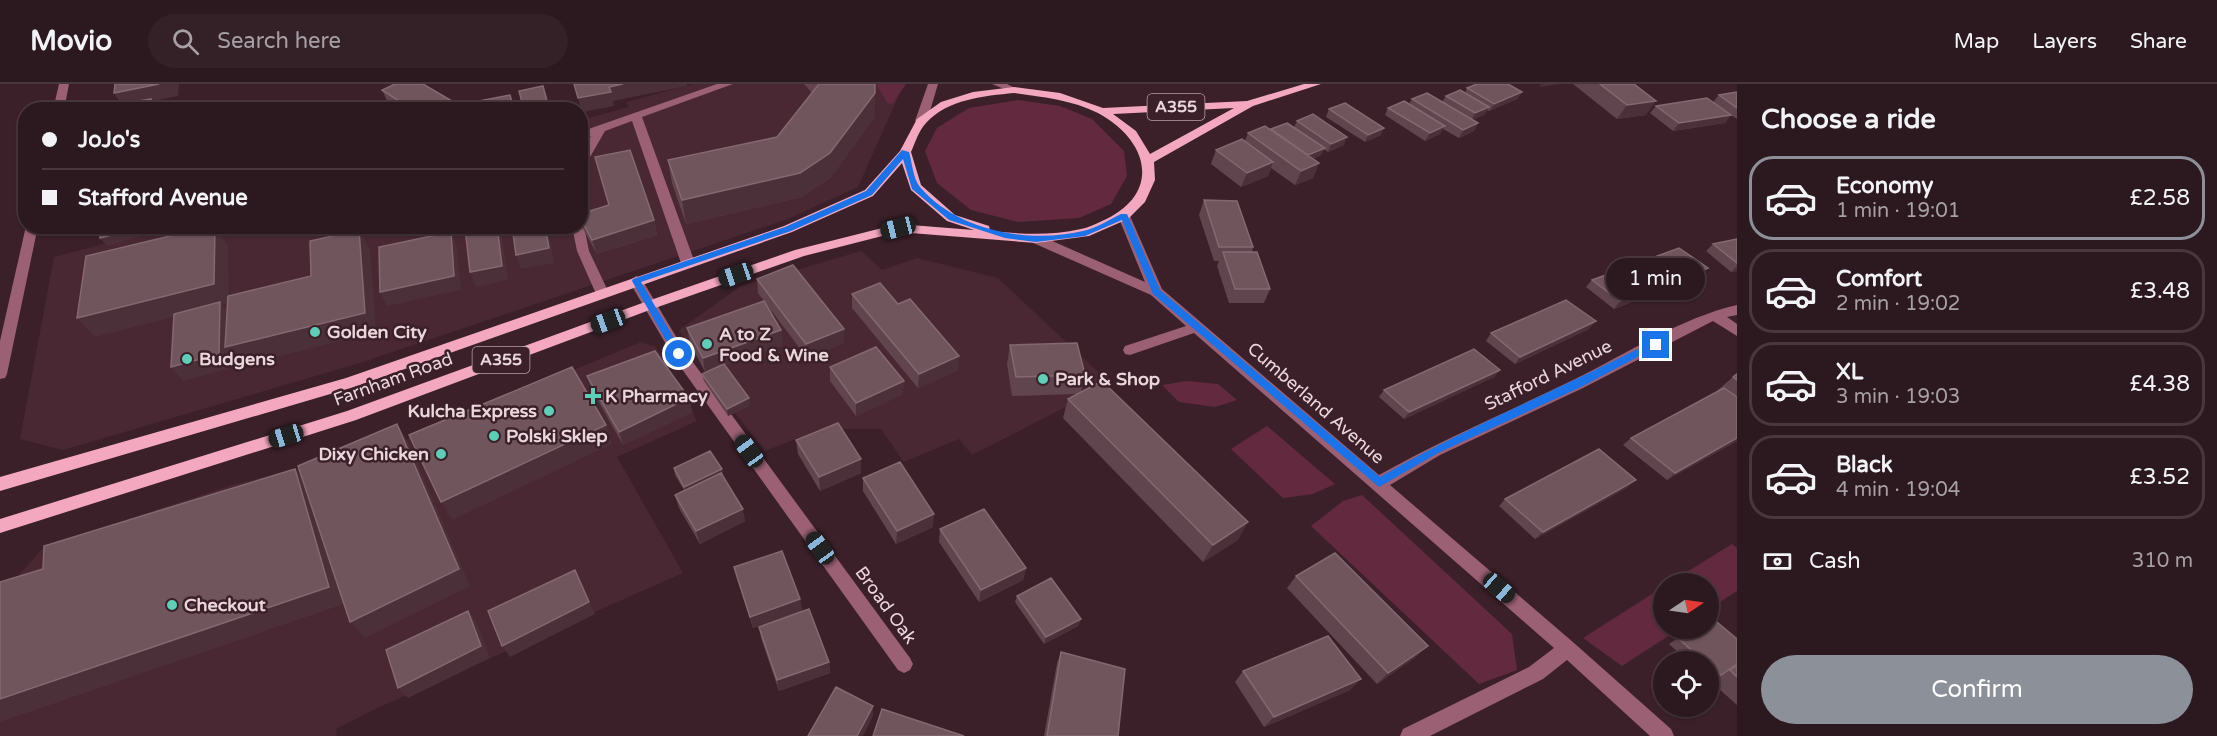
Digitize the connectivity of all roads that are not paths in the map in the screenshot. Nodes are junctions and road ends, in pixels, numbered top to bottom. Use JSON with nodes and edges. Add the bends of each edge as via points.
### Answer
{"nodes":[{"id":1,"x":64,"y":84,"type":"edge"},
{"id":2,"x":728,"y":84,"type":"edge"},
{"id":3,"x":933,"y":84,"type":"edge"},
{"id":4,"x":997,"y":84,"type":"edge"},
{"id":5,"x":1316,"y":84,"type":"edge"},
{"id":6,"x":1014,"y":90,"type":"junction"},
{"id":7,"x":60,"y":102,"type":"edge"},
{"id":8,"x":1249,"y":104,"type":"junction"},
{"id":9,"x":1102,"y":111,"type":"junction"},
{"id":10,"x":636,"y":117,"type":"junction"},
{"id":11,"x":921,"y":121,"type":"junction"},
{"id":12,"x":600,"y":130,"type":"junction"},
{"id":13,"x":588,"y":134,"type":"edge"},
{"id":14,"x":588,"y":150,"type":"edge"},
{"id":15,"x":905,"y":152,"type":"junction"},
{"id":16,"x":1148,"y":160,"type":"junction"},
{"id":17,"x":1124,"y":216,"type":"junction"},
{"id":18,"x":30,"y":234,"type":"edge"},
{"id":19,"x":580,"y":234,"type":"edge"},
{"id":20,"x":1008,"y":236,"type":"junction"},
{"id":21,"x":1036,"y":239,"type":"junction"},
{"id":22,"x":688,"y":263,"type":"junction"},
{"id":23,"x":636,"y":281,"type":"junction"},
{"id":24,"x":1156,"y":292,"type":"junction"},
{"id":25,"x":602,"y":293,"type":"junction"},
{"id":26,"x":650,"y":305,"type":"junction"},
{"id":27,"x":1737,"y":310,"type":"edge"},
{"id":28,"x":1714,"y":315,"type":"junction"},
{"id":29,"x":1197,"y":327,"type":"junction"},
{"id":30,"x":1737,"y":331,"type":"edge"},
{"id":31,"x":1130,"y":350,"type":"dead end"},
{"id":32,"x":0,"y":374,"type":"edge"},
{"id":33,"x":1379,"y":483,"type":"junction"},
{"id":34,"x":0,"y":484,"type":"edge"},
{"id":35,"x":0,"y":526,"type":"edge"},
{"id":36,"x":1568,"y":649,"type":"junction"},
{"id":37,"x":904,"y":664,"type":"dead end"},
{"id":38,"x":1410,"y":736,"type":"edge"},
{"id":39,"x":1664,"y":736,"type":"edge"}],
"edges":[{"from":1,"to":7,"type":"street"},
{"from":2,"to":10,"type":"street"},
{"from":3,"to":11,"type":"street"},
{"from":4,"to":6,"type":"street"},
{"from":5,"to":8,"type":"main road","name":"Farnham Road","number":"A355"},
{"from":6,"to":9,"type":"main road","name":"Farnham Road","number":"A355","via":[[1060,96]]},
{"from":6,"to":11,"type":"main road","name":"Farnham Road","number":"A355","via":[[977,94],[945,104]]},
{"from":8,"to":9,"type":"main road","name":"Farnham Road","number":"A355"},
{"from":8,"to":16,"type":"main road","name":"Farnham Road","number":"A355"},
{"from":9,"to":16,"type":"main road","name":"Farnham Road","number":"A355","via":[[1132,133]]},
{"from":10,"to":12,"type":"street"},
{"from":10,"to":22,"type":"street"},
{"from":11,"to":15,"type":"main road","name":"Farnham Road","number":"A355"},
{"from":12,"to":13,"type":"street"},
{"from":12,"to":14,"type":"street"},
{"from":15,"to":20,"type":"main road","name":"Farnham Road","number":"A355","via":[[915,187],[951,218]]},
{"from":15,"to":22,"type":"main road","name":"Farnham Road","number":"A355","via":[[869,193],[788,229]]},
{"from":16,"to":17,"type":"main road","name":"Farnham Road","number":"A355","via":[[1149,180],[1141,199]]},
{"from":17,"to":21,"type":"main road","name":"Farnham Road","number":"A355","via":[[1085,233]]},
{"from":17,"to":24,"type":"street","name":"Cumberland Avenue"},
{"from":18,"to":32,"type":"street"},
{"from":19,"to":25,"type":"street"},
{"from":20,"to":21,"type":"main road","name":"Farnham Road","number":"A355"},
{"from":20,"to":26,"type":"main road","name":"Farnham Road","number":"A355","via":[[898,228],[800,253]]},
{"from":21,"to":24,"type":"street","name":"Cumberland Avenue"},
{"from":22,"to":23,"type":"main road","name":"Farnham Road","number":"A355"},
{"from":23,"to":25,"type":"main road","name":"Farnham Road","number":"A355"},
{"from":23,"to":26,"type":"street","name":"Broad Oak"},
{"from":24,"to":29,"type":"street","name":"Cumberland Avenue"},
{"from":25,"to":34,"type":"main road","name":"Farnham Road","number":"A355","via":[[349,383]]},
{"from":26,"to":35,"type":"main road","name":"Farnham Road","number":"A355","via":[[351,416]]},
{"from":26,"to":37,"type":"street","name":"Broad Oak","via":[[679,354]]},
{"from":27,"to":28,"type":"street","name":"Stafford Avenue"},
{"from":28,"to":30,"type":"street"},
{"from":28,"to":33,"type":"street","name":"Stafford Avenue","via":[[1435,451]]},
{"from":29,"to":31,"type":"street"},
{"from":29,"to":33,"type":"street","name":"Cumberland Avenue"},
{"from":33,"to":36,"type":"street","name":"Cumberland Avenue"},
{"from":36,"to":38,"type":"street","via":[[1536,674]]},
{"from":36,"to":39,"type":"street","name":"Cumberland Avenue"}]}
